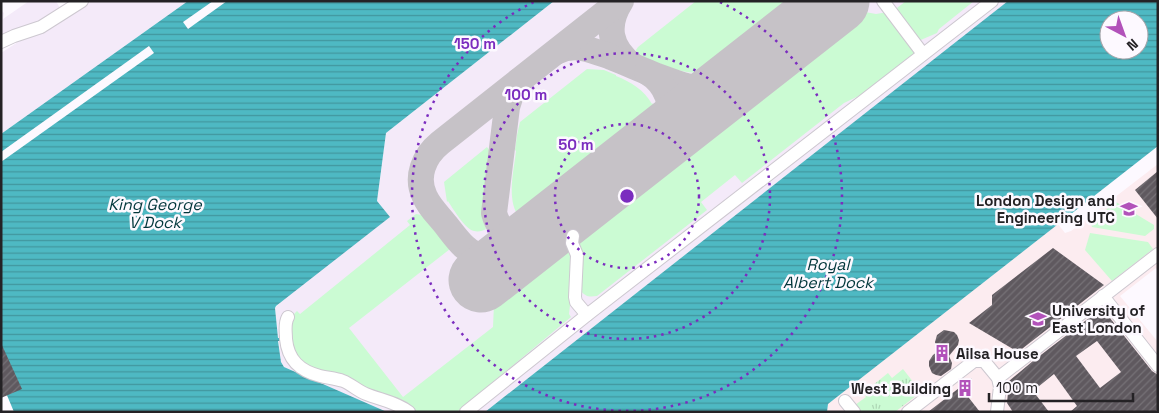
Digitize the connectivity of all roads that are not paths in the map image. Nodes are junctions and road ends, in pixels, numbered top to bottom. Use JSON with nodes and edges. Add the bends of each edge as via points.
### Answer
{"nodes":[{"id":1,"x":82,"y":1,"type":"edge"},
{"id":2,"x":883,"y":1,"type":"edge"},
{"id":3,"x":992,"y":1,"type":"edge"},
{"id":4,"x":1,"y":42,"type":"edge"},
{"id":5,"x":923,"y":54,"type":"junction"},
{"id":6,"x":573,"y":236,"type":"dead end"},
{"id":7,"x":1158,"y":254,"type":"edge"},
{"id":8,"x":1103,"y":296,"type":"junction"},
{"id":9,"x":587,"y":315,"type":"junction"},
{"id":10,"x":288,"y":316,"type":"dead end"},
{"id":11,"x":1158,"y":366,"type":"edge"},
{"id":12,"x":998,"y":378,"type":"junction"},
{"id":13,"x":845,"y":401,"type":"dead end"},
{"id":14,"x":409,"y":412,"type":"edge"},
{"id":15,"x":466,"y":412,"type":"edge"},
{"id":16,"x":854,"y":412,"type":"edge"},
{"id":17,"x":908,"y":412,"type":"edge"},
{"id":18,"x":997,"y":412,"type":"edge"}],
"edges":[{"from":1,"to":4,"type":"lane","via":[[41,27]]},
{"from":2,"to":5,"type":"lane"},
{"from":3,"to":5,"type":"lane"},
{"from":5,"to":9,"type":"lane"},
{"from":6,"to":9,"type":"lane","via":[[577,261],[575,297]]},
{"from":7,"to":8,"type":"lane"},
{"from":8,"to":11,"type":"lane"},
{"from":8,"to":12,"type":"lane"},
{"from":9,"to":15,"type":"lane"},
{"from":10,"to":14,"type":"lane","via":[[285,324],[287,347],[300,366],[347,383]]},
{"from":12,"to":17,"type":"lane","via":[[984,361],[974,361]]},
{"from":12,"to":18,"type":"lane"},
{"from":13,"to":16,"type":"lane"}]}
